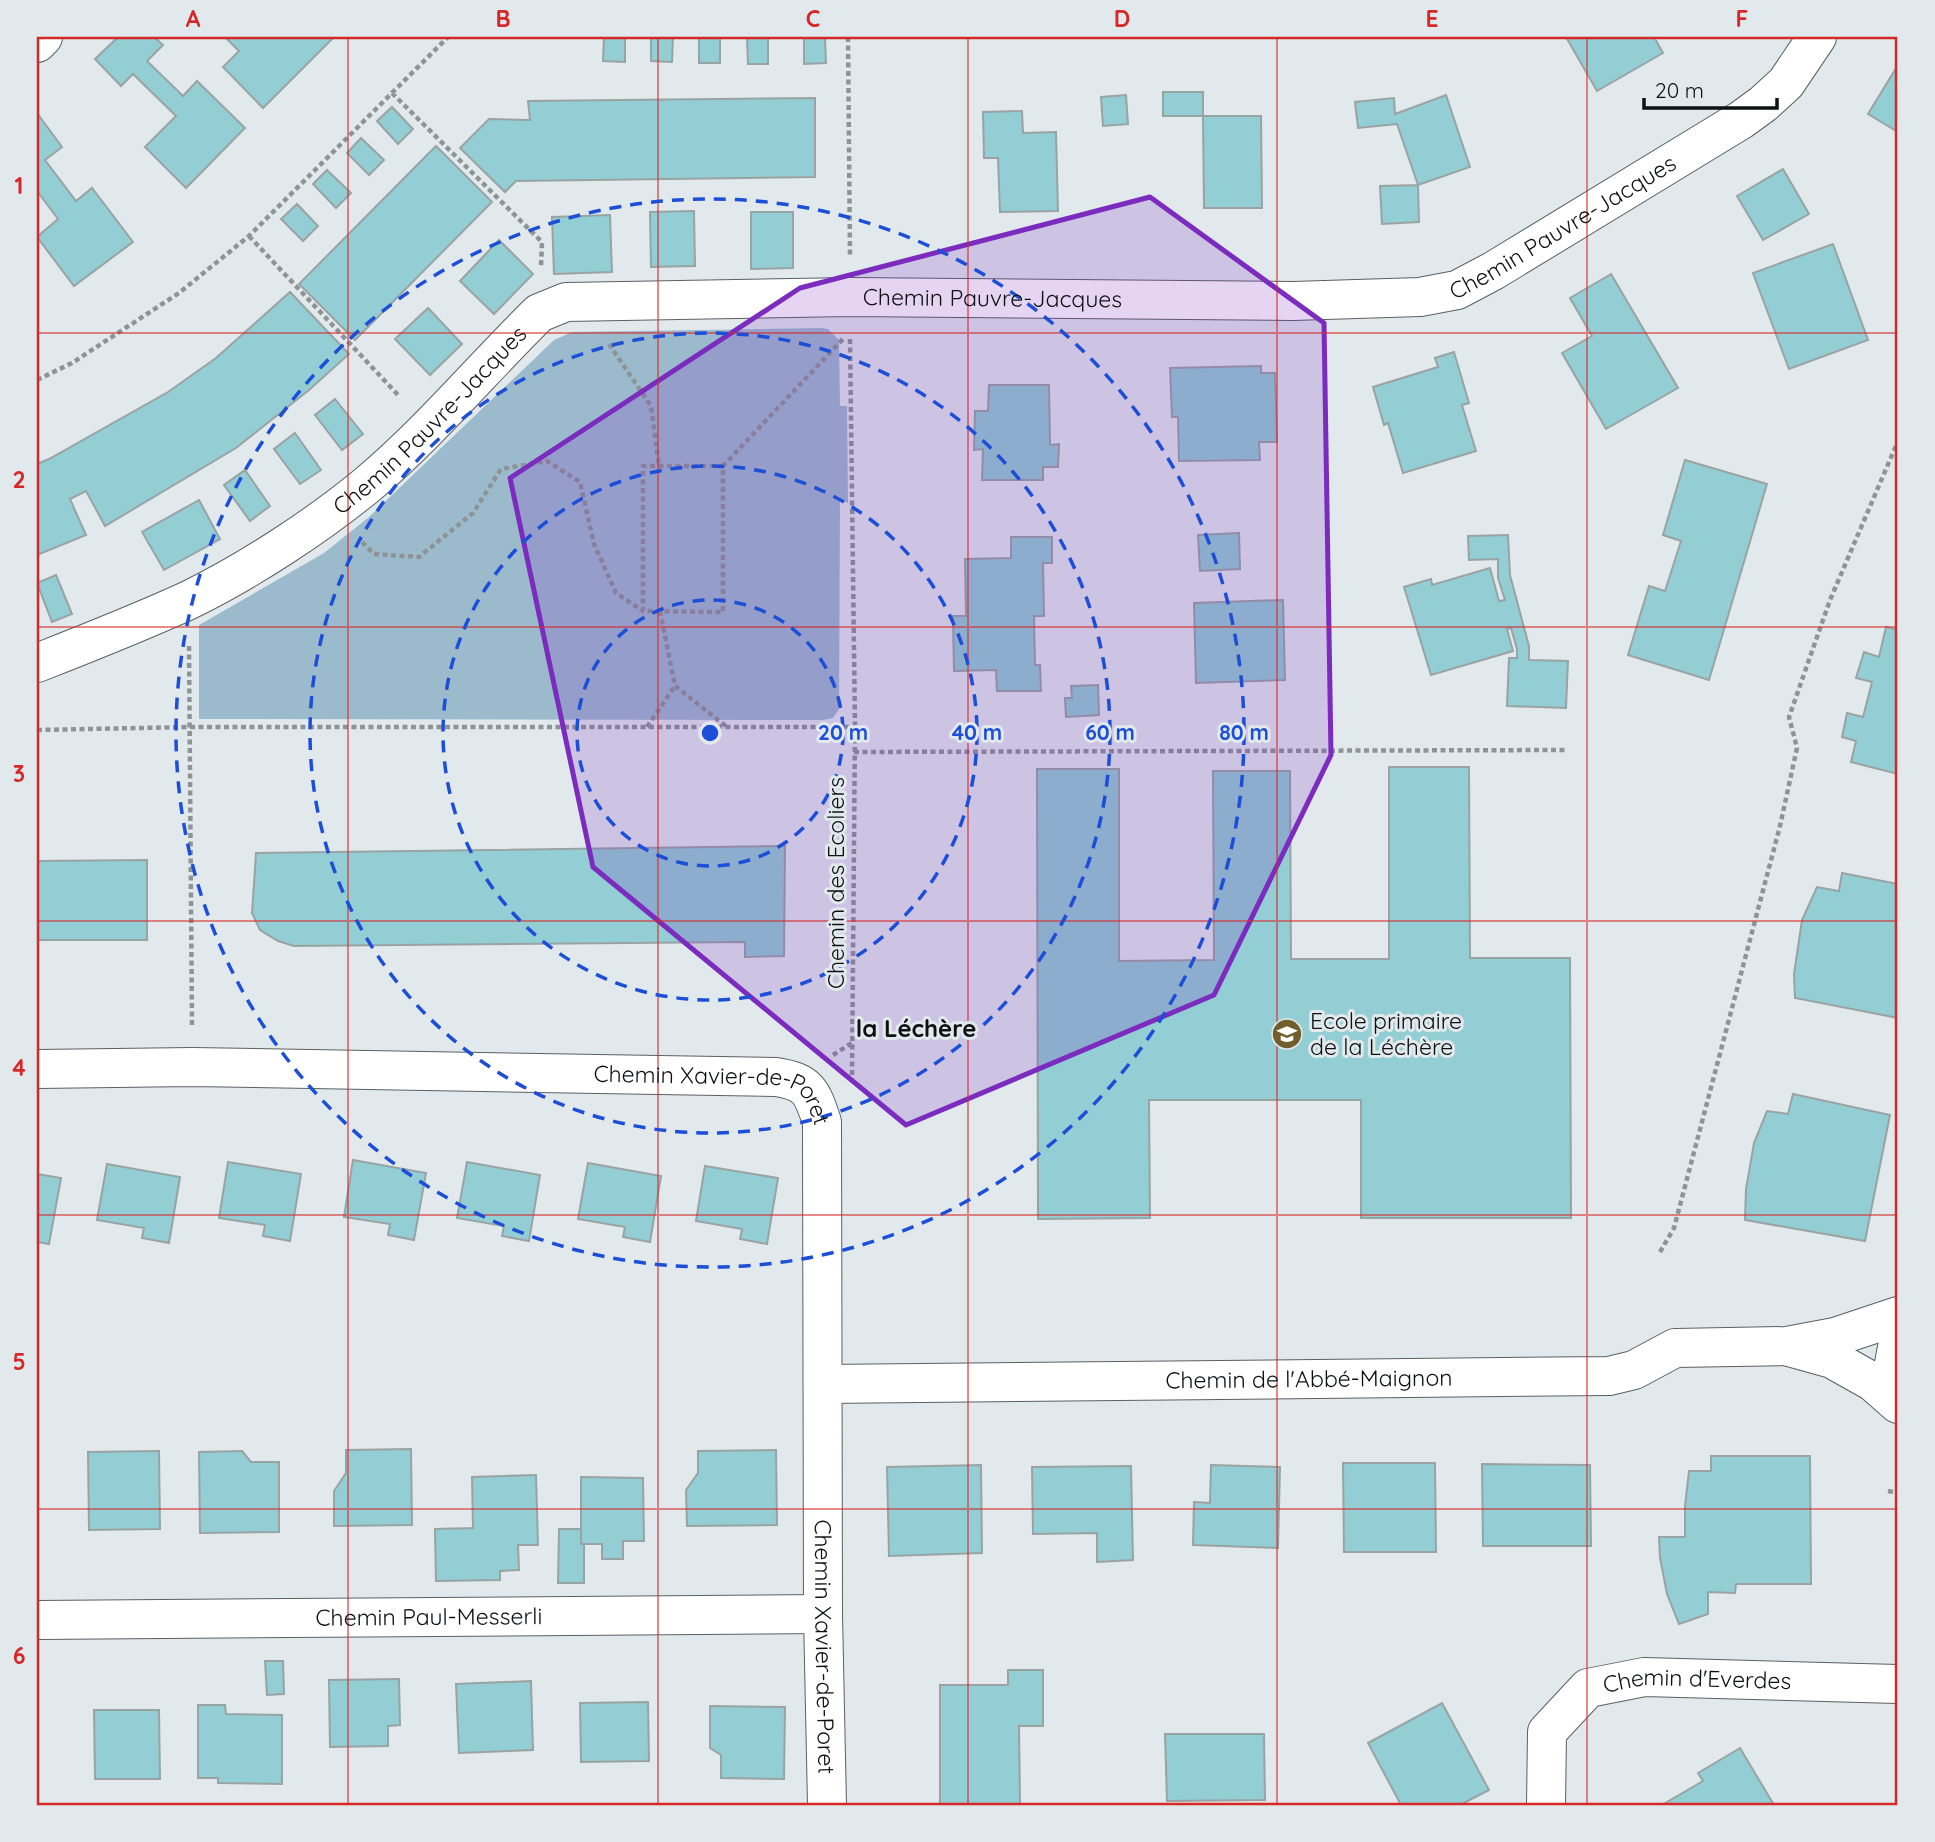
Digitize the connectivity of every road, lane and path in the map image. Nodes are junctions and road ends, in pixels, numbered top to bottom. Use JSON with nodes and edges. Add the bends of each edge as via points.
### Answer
{"nodes":[{"id":1,"x":43,"y":37,"type":"edge"},
{"id":2,"x":448,"y":37,"type":"edge"},
{"id":3,"x":848,"y":37,"type":"edge"},
{"id":4,"x":1817,"y":37,"type":"edge"},
{"id":5,"x":37,"y":43,"type":"edge"},
{"id":6,"x":392,"y":93,"type":"junction"},
{"id":7,"x":249,"y":236,"type":"junction"},
{"id":8,"x":580,"y":302,"type":"junction"},
{"id":9,"x":539,"y":313,"type":"junction"},
{"id":10,"x":850,"y":314,"type":"junction"},
{"id":11,"x":37,"y":380,"type":"edge"},
{"id":12,"x":428,"y":427,"type":"junction"},
{"id":13,"x":1898,"y":441,"type":"edge"},
{"id":14,"x":659,"y":466,"type":"junction"},
{"id":15,"x":723,"y":466,"type":"junction"},
{"id":16,"x":332,"y":512,"type":"junction"},
{"id":17,"x":189,"y":599,"type":"junction"},
{"id":18,"x":643,"y":611,"type":"junction"},
{"id":19,"x":660,"y":611,"type":"junction"},
{"id":20,"x":37,"y":663,"type":"edge"},
{"id":21,"x":675,"y":686,"type":"junction"},
{"id":22,"x":190,"y":727,"type":"junction"},
{"id":23,"x":647,"y":727,"type":"junction"},
{"id":24,"x":727,"y":727,"type":"junction"},
{"id":25,"x":855,"y":727,"type":"junction"},
{"id":26,"x":37,"y":730,"type":"edge"},
{"id":27,"x":1565,"y":750,"type":"dead end"},
{"id":28,"x":854,"y":752,"type":"junction"},
{"id":29,"x":192,"y":1067,"type":"junction"},
{"id":30,"x":37,"y":1069,"type":"edge"},
{"id":31,"x":852,"y":1084,"type":"dead end"},
{"id":32,"x":1660,"y":1252,"type":"dead end"},
{"id":33,"x":1898,"y":1316,"type":"edge"},
{"id":34,"x":1898,"y":1342,"type":"edge"},
{"id":35,"x":1787,"y":1346,"type":"junction"},
{"id":36,"x":824,"y":1384,"type":"junction"},
{"id":37,"x":1898,"y":1395,"type":"edge"},
{"id":38,"x":1898,"y":1404,"type":"edge"},
{"id":39,"x":1888,"y":1491,"type":"dead end"},
{"id":40,"x":1898,"y":1493,"type":"edge"},
{"id":41,"x":823,"y":1614,"type":"junction"},
{"id":42,"x":37,"y":1620,"type":"edge"},
{"id":43,"x":1898,"y":1684,"type":"edge"},
{"id":44,"x":827,"y":1805,"type":"edge"},
{"id":45,"x":1546,"y":1805,"type":"edge"}],
"edges":[{"from":1,"to":5,"type":"street"},
{"from":2,"to":6,"type":"path"},
{"from":3,"to":10,"type":"path","name":"Chemin des Ecoliers"},
{"from":4,"to":10,"type":"street","name":"Chemin Pauvre-Jacques","via":[[1786,83],[1741,120],[1457,290],[1420,297]]},
{"from":6,"to":7,"type":"path"},
{"from":6,"to":9,"type":"path","via":[[542,242]]},
{"from":7,"to":11,"type":"path","via":[[179,293],[72,363]]},
{"from":7,"to":12,"type":"path"},
{"from":8,"to":9,"type":"street","name":"Chemin Pauvre-Jacques","via":[[566,302]]},
{"from":8,"to":10,"type":"street","name":"Chemin Pauvre-Jacques"},
{"from":8,"to":14,"type":"path","via":[[651,406]]},
{"from":9,"to":12,"type":"street","name":"Chemin Pauvre-Jacques"},
{"from":10,"to":15,"type":"path"},
{"from":10,"to":25,"type":"path","name":"Chemin des Ecoliers"},
{"from":12,"to":16,"type":"street","name":"Chemin Pauvre-Jacques"},
{"from":13,"to":32,"type":"path","via":[[1830,600],[1789,717],[1797,748],[1780,826],[1674,1228]]},
{"from":14,"to":15,"type":"path"},
{"from":14,"to":18,"type":"path","via":[[643,466]]},
{"from":15,"to":19,"type":"path","via":[[723,612]]},
{"from":16,"to":17,"type":"street","name":"Chemin Pauvre-Jacques","via":[[262,559]]},
{"from":16,"to":18,"type":"path","via":[[374,554],[419,557],[474,513],[501,468],[547,461],[580,482],[594,544],[616,593]]},
{"from":17,"to":20,"type":"street","name":"Chemin Pauvre-Jacques"},
{"from":17,"to":22,"type":"path"},
{"from":18,"to":19,"type":"path"},
{"from":19,"to":21,"type":"path"},
{"from":21,"to":23,"type":"path"},
{"from":21,"to":24,"type":"path"},
{"from":22,"to":23,"type":"path"},
{"from":22,"to":26,"type":"path"},
{"from":22,"to":29,"type":"path"},
{"from":23,"to":24,"type":"path"},
{"from":24,"to":25,"type":"path"},
{"from":25,"to":28,"type":"path","name":"Chemin des Ecoliers"},
{"from":27,"to":28,"type":"path"},
{"from":28,"to":31,"type":"path","name":"Chemin des Ecoliers"},
{"from":29,"to":30,"type":"street","name":"Chemin Xavier-de-Poret"},
{"from":29,"to":36,"type":"street","name":"Chemin Xavier-de-Poret","via":[[794,1080],[807,1088],[822,1122]]},
{"from":33,"to":35,"type":"street","name":"Chemin de l'Abbé-Maignon","via":[[1835,1337]]},
{"from":34,"to":37,"type":"street","via":[[1893,1369]]},
{"from":35,"to":36,"type":"street","name":"Chemin de l'Abbé-Maignon","via":[[1675,1348],[1634,1370],[1609,1376]]},
{"from":35,"to":38,"type":"street","name":"Chemin de l'Abbé-Maignon","via":[[1832,1359],[1873,1382]]},
{"from":36,"to":41,"type":"street","name":"Chemin Xavier-de-Poret"},
{"from":39,"to":40,"type":"path"},
{"from":41,"to":42,"type":"street","name":"Chemin Paul-Messerli"},
{"from":41,"to":44,"type":"street","name":"Chemin Xavier-de-Poret"},
{"from":43,"to":45,"type":"street","name":"Chemin d'Everdes","via":[[1644,1678],[1588,1688],[1548,1732]]}]}
